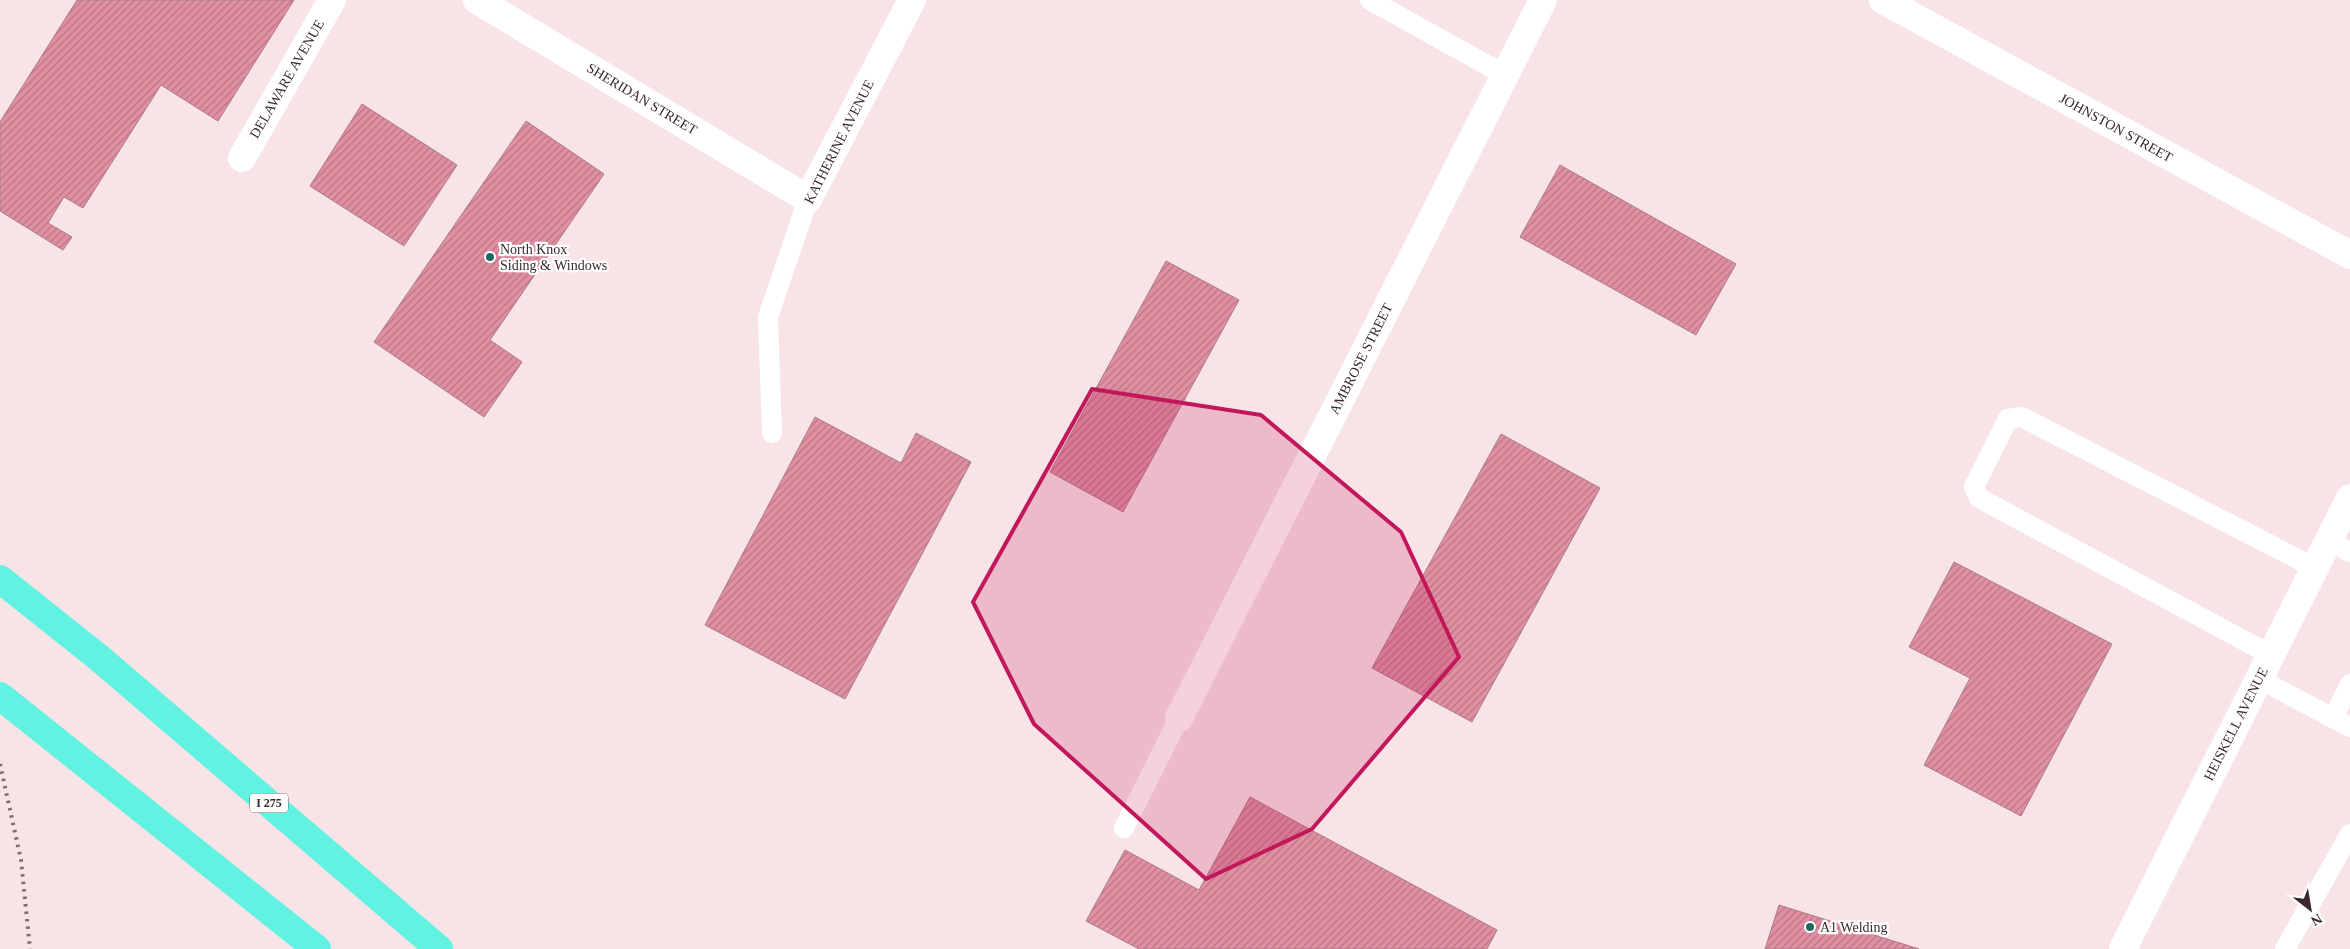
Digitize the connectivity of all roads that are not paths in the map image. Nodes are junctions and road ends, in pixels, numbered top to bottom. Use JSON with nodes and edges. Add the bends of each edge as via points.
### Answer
{"nodes":[{"id":1,"x":332,"y":0,"type":"edge"},
{"id":2,"x":477,"y":0,"type":"edge"},
{"id":3,"x":912,"y":0,"type":"edge"},
{"id":4,"x":1370,"y":0,"type":"edge"},
{"id":5,"x":1543,"y":0,"type":"edge"},
{"id":6,"x":1883,"y":0,"type":"edge"},
{"id":7,"x":1505,"y":75,"type":"junction"},
{"id":8,"x":242,"y":158,"type":"dead end"},
{"id":9,"x":808,"y":199,"type":"junction"},
{"id":10,"x":2350,"y":255,"type":"edge"},
{"id":11,"x":772,"y":433,"type":"dead end"},
{"id":12,"x":2350,"y":498,"type":"edge"},
{"id":13,"x":2339,"y":547,"type":"edge"},
{"id":14,"x":2315,"y":568,"type":"junction"},
{"id":15,"x":0,"y":579,"type":"edge"},
{"id":16,"x":2271,"y":655,"type":"junction"},
{"id":17,"x":2259,"y":679,"type":"junction"},
{"id":18,"x":2350,"y":684,"type":"edge"},
{"id":19,"x":0,"y":696,"type":"edge"},
{"id":20,"x":1179,"y":718,"type":"joint"},
{"id":21,"x":2341,"y":722,"type":"edge"},
{"id":22,"x":1124,"y":828,"type":"dead end"},
{"id":23,"x":2350,"y":834,"type":"edge"},
{"id":24,"x":309,"y":944,"type":"edge"},
{"id":25,"x":439,"y":949,"type":"edge"},
{"id":26,"x":2123,"y":949,"type":"edge"},
{"id":27,"x":2285,"y":949,"type":"edge"}],
"edges":[{"from":1,"to":8,"type":"street","name":"DELAWARE AVENUE"},
{"from":2,"to":9,"type":"street","name":"SHERIDAN STREET"},
{"from":3,"to":9,"type":"street","name":"KATHERINE AVENUE"},
{"from":4,"to":7,"type":"lane"},
{"from":5,"to":7,"type":"street","name":"AMBROSE STREET"},
{"from":6,"to":10,"type":"street","name":"JOHNSTON STREET"},
{"from":7,"to":20,"type":"street","name":"AMBROSE STREET"},
{"from":9,"to":11,"type":"lane","name":"KATHERINE AVENUE","via":[[768,317]]},
{"from":12,"to":13,"type":"street","name":"HEISKELL AVENUE"},
{"from":13,"to":14,"type":"street","name":"HEISKELL AVENUE"},
{"from":14,"to":16,"type":"street","name":"HEISKELL AVENUE"},
{"from":14,"to":16,"type":"lane","via":[[2022,417],[2008,419],[1974,486],[1978,498]]},
{"from":15,"to":25,"type":"highway","number":"I 275","via":[[98,656]]},
{"from":16,"to":17,"type":"street","name":"HEISKELL AVENUE"},
{"from":17,"to":21,"type":"lane"},
{"from":17,"to":26,"type":"street","name":"HEISKELL AVENUE"},
{"from":18,"to":21,"type":"lane"},
{"from":19,"to":24,"type":"highway"},
{"from":20,"to":22,"type":"lane"},
{"from":23,"to":27,"type":"lane"}]}
